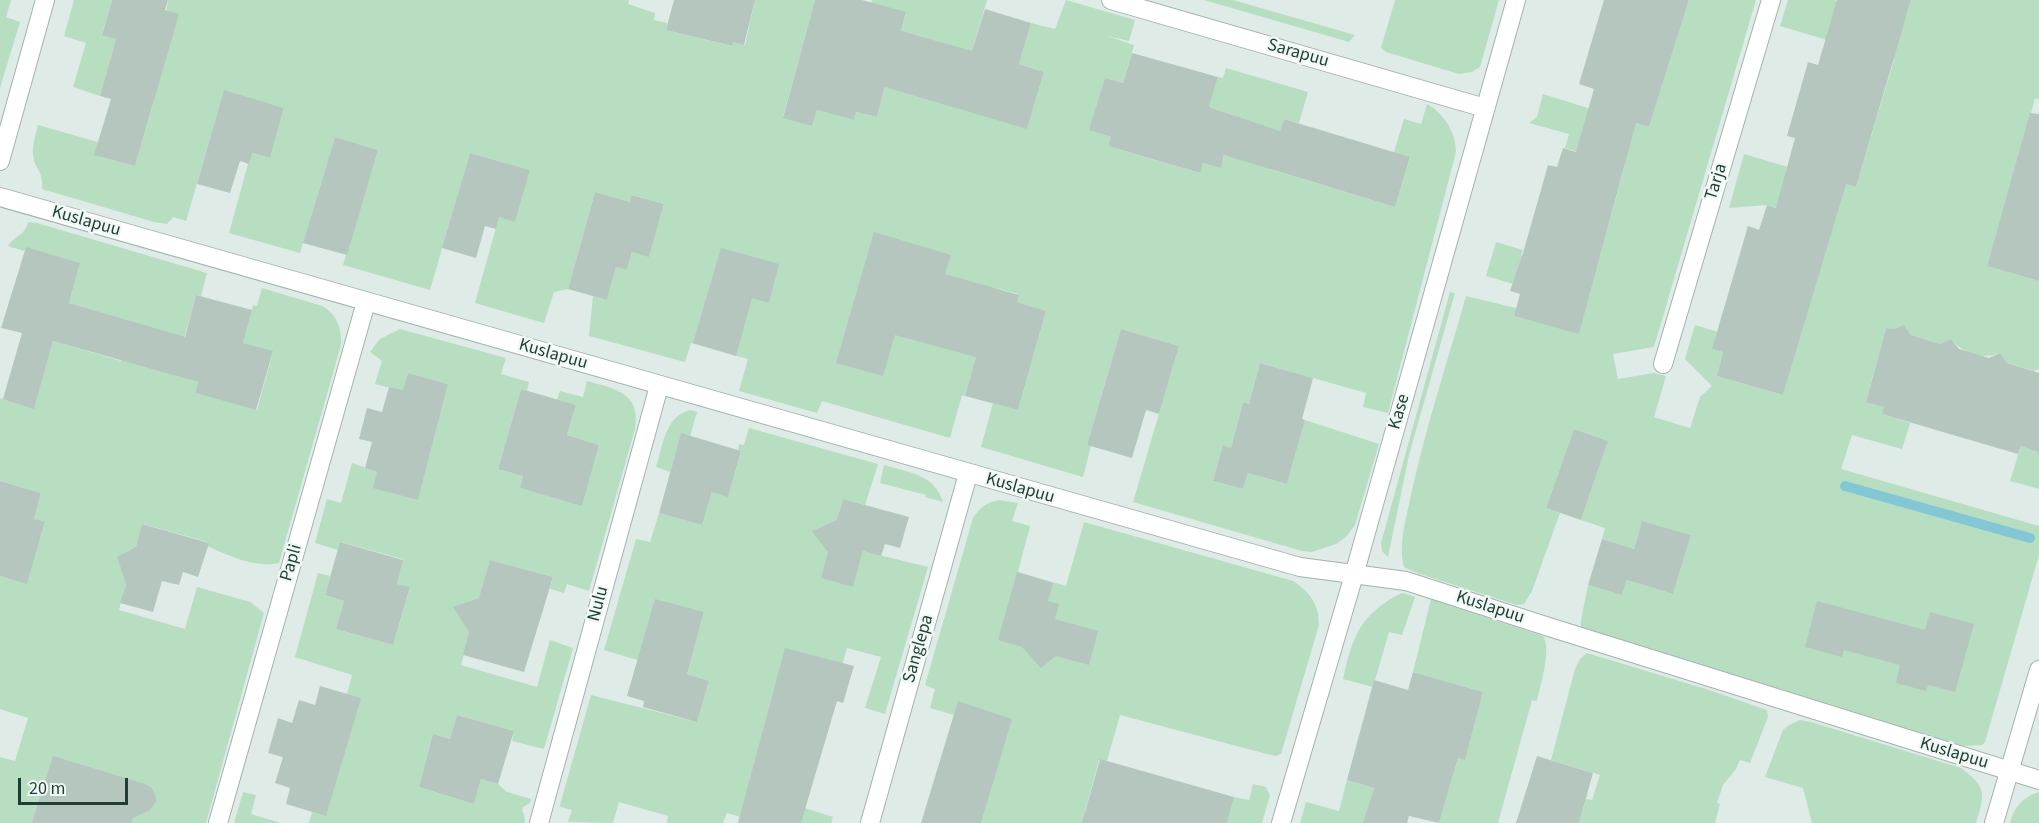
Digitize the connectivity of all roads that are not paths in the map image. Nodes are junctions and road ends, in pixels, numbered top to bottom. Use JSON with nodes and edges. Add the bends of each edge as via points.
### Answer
{"nodes":[{"id":1,"x":45,"y":0,"type":"edge"},
{"id":2,"x":1111,"y":0,"type":"edge"},
{"id":3,"x":1516,"y":0,"type":"edge"},
{"id":4,"x":1771,"y":0,"type":"edge"},
{"id":5,"x":1485,"y":108,"type":"junction"},
{"id":6,"x":0,"y":161,"type":"edge"},
{"id":7,"x":0,"y":197,"type":"edge"},
{"id":8,"x":366,"y":302,"type":"junction"},
{"id":9,"x":1664,"y":364,"type":"dead end"},
{"id":10,"x":659,"y":386,"type":"junction"},
{"id":11,"x":968,"y":474,"type":"junction"},
{"id":12,"x":1354,"y":576,"type":"junction"},
{"id":13,"x":2039,"y":670,"type":"edge"},
{"id":14,"x":2009,"y":772,"type":"junction"},
{"id":15,"x":2039,"y":780,"type":"edge"},
{"id":16,"x":218,"y":823,"type":"edge"},
{"id":17,"x":539,"y":823,"type":"edge"},
{"id":18,"x":870,"y":823,"type":"edge"},
{"id":19,"x":1281,"y":823,"type":"edge"},
{"id":20,"x":1994,"y":823,"type":"edge"}],
"edges":[{"from":1,"to":6,"type":"street"},
{"from":2,"to":5,"type":"street","name":"Sarapuu"},
{"from":3,"to":5,"type":"street","name":"Kase"},
{"from":4,"to":9,"type":"street","name":"Tarja"},
{"from":5,"to":12,"type":"street","name":"Kase"},
{"from":7,"to":8,"type":"street","name":"Kuslapuu"},
{"from":8,"to":10,"type":"street","name":"Kuslapuu"},
{"from":8,"to":16,"type":"street","name":"Papli"},
{"from":10,"to":11,"type":"street","name":"Kuslapuu"},
{"from":10,"to":17,"type":"street","name":"Nulu"},
{"from":11,"to":12,"type":"street","name":"Kuslapuu","via":[[1300,567]]},
{"from":11,"to":18,"type":"street","name":"Sanglepa"},
{"from":12,"to":14,"type":"street","name":"Kuslapuu","via":[[1406,580]]},
{"from":12,"to":19,"type":"street","name":"Kase"},
{"from":13,"to":14,"type":"street"},
{"from":14,"to":15,"type":"street","name":"Kuslapuu"},
{"from":14,"to":20,"type":"street"}]}
